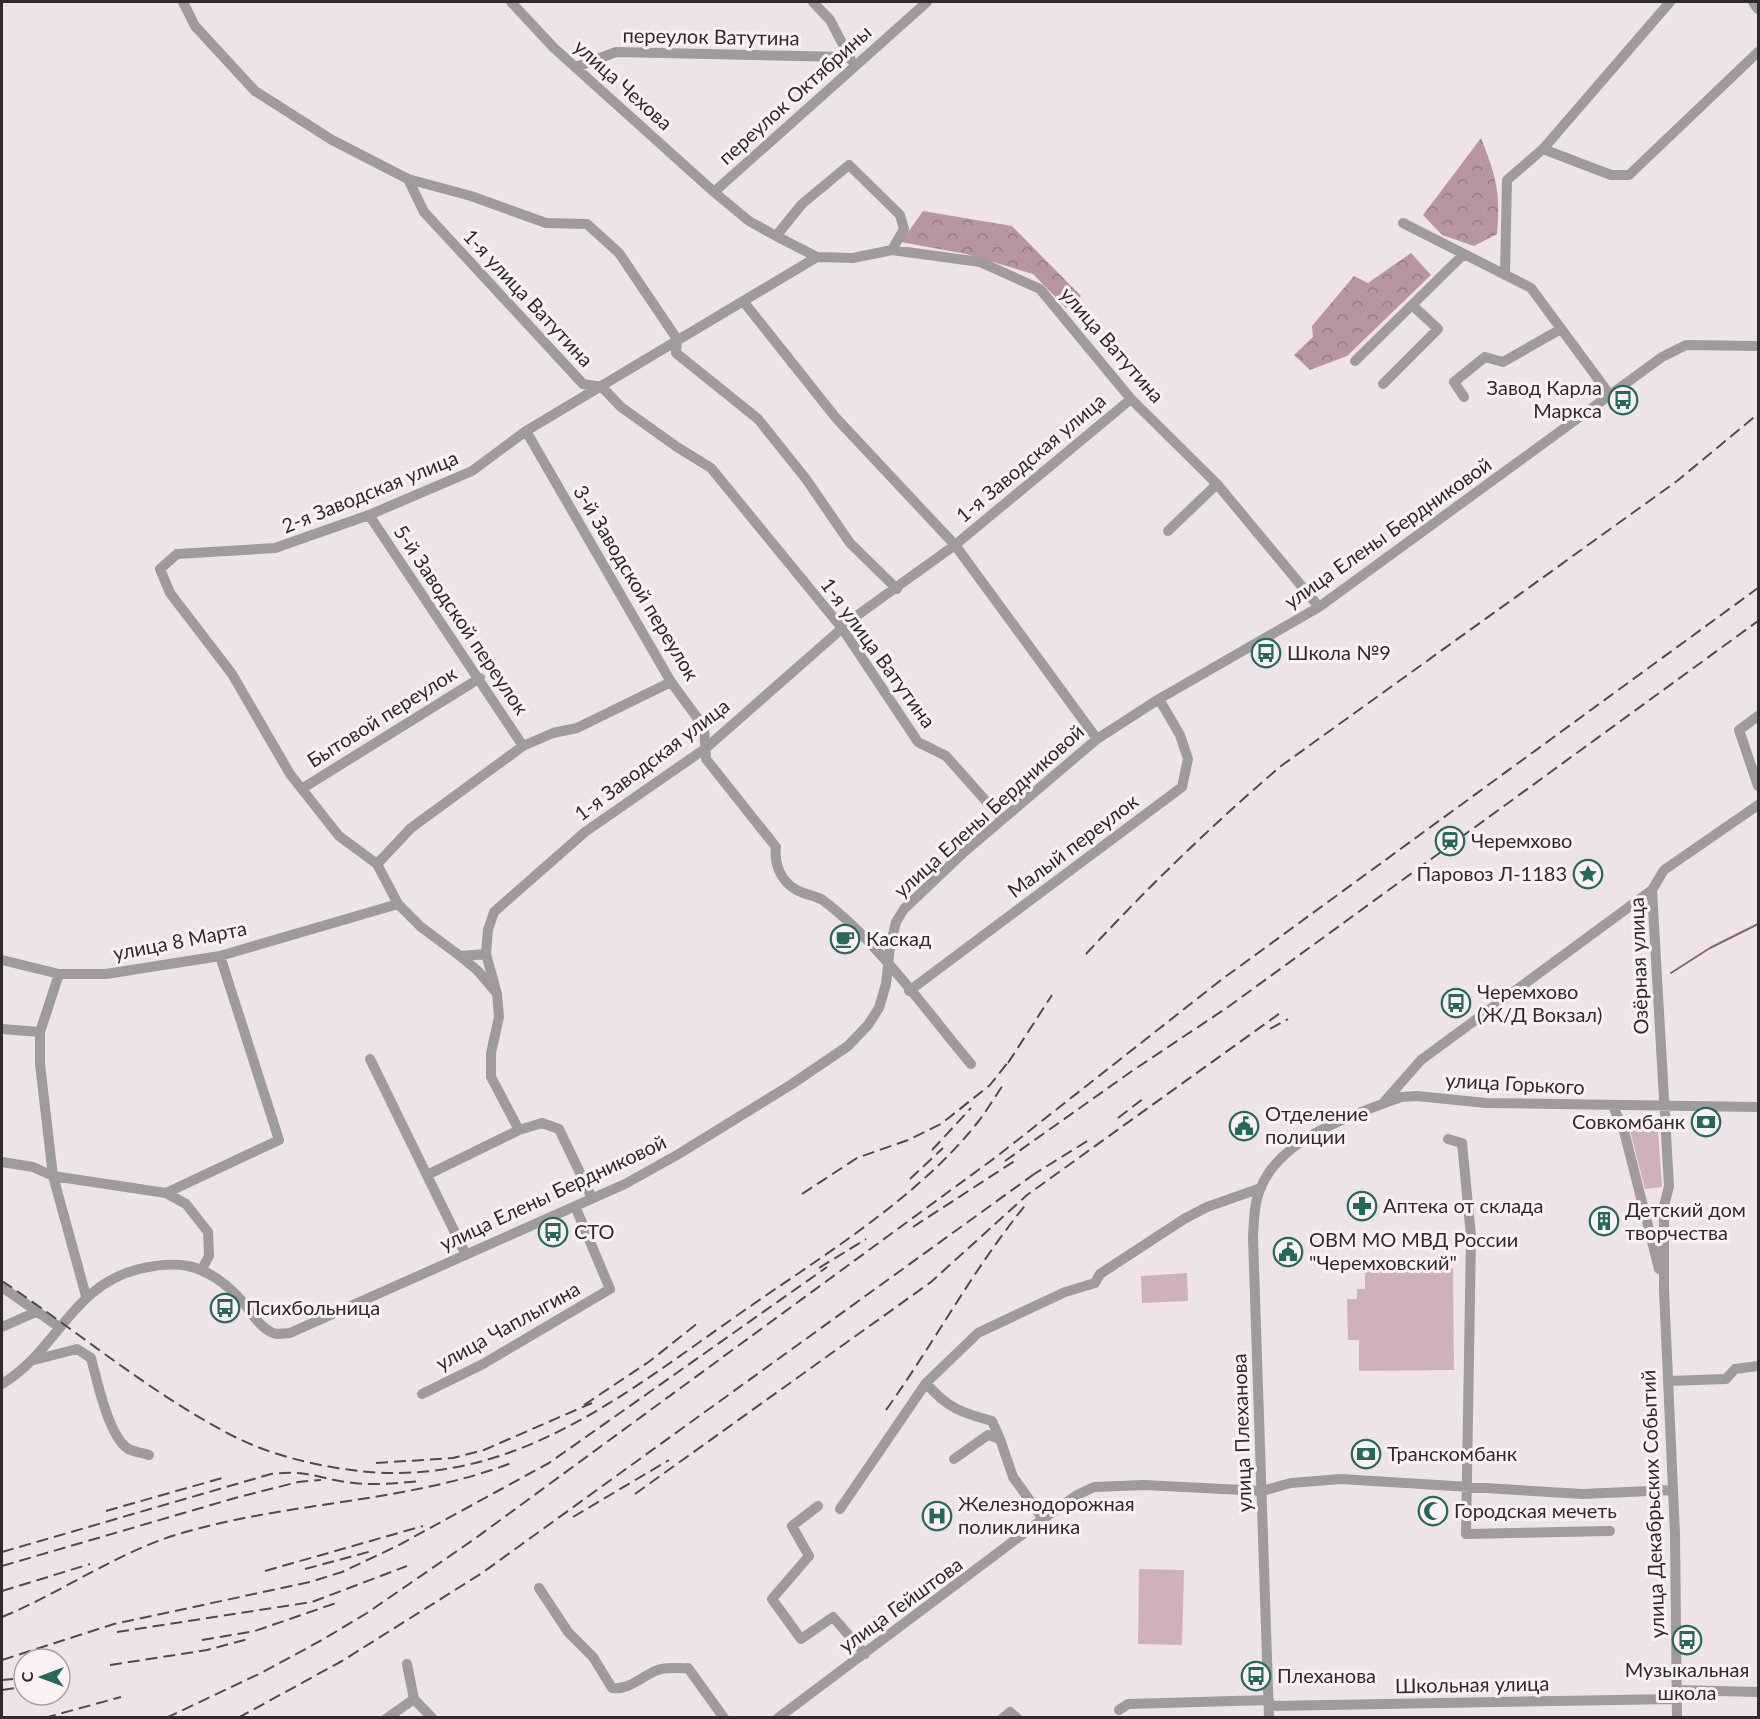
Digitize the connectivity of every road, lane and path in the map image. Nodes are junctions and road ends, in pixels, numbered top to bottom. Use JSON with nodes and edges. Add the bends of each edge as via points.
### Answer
{"nodes":[{"id":1,"x":183,"y":2,"type":"edge"},
{"id":2,"x":511,"y":2,"type":"edge"},
{"id":3,"x":813,"y":2,"type":"edge"},
{"id":4,"x":913,"y":2,"type":"edge"},
{"id":5,"x":927,"y":2,"type":"edge"},
{"id":6,"x":1670,"y":2,"type":"edge"},
{"id":7,"x":1753,"y":2,"type":"edge"},
{"id":8,"x":1758,"y":9,"type":"edge"},
{"id":9,"x":914,"y":14,"type":"junction"},
{"id":10,"x":1758,"y":52,"type":"edge"},
{"id":11,"x":852,"y":61,"type":"junction"},
{"id":12,"x":576,"y":67,"type":"junction"},
{"id":13,"x":1543,"y":149,"type":"junction"},
{"id":14,"x":408,"y":179,"type":"junction"},
{"id":15,"x":714,"y":192,"type":"junction"},
{"id":16,"x":1403,"y":223,"type":"dead end"},
{"id":17,"x":776,"y":236,"type":"junction"},
{"id":18,"x":892,"y":250,"type":"junction"},
{"id":19,"x":1464,"y":254,"type":"junction"},
{"id":20,"x":817,"y":257,"type":"junction"},
{"id":21,"x":1506,"y":275,"type":"junction"},
{"id":22,"x":742,"y":301,"type":"junction"},
{"id":23,"x":1412,"y":305,"type":"junction"},
{"id":24,"x":1561,"y":329,"type":"junction"},
{"id":25,"x":677,"y":339,"type":"junction"},
{"id":26,"x":1758,"y":346,"type":"edge"},
{"id":27,"x":1355,"y":361,"type":"dead end"},
{"id":28,"x":1383,"y":384,"type":"dead end"},
{"id":29,"x":602,"y":387,"type":"junction"},
{"id":30,"x":1610,"y":395,"type":"junction"},
{"id":31,"x":1464,"y":397,"type":"dead end"},
{"id":32,"x":1131,"y":399,"type":"junction"},
{"id":33,"x":526,"y":430,"type":"junction"},
{"id":34,"x":1217,"y":484,"type":"junction"},
{"id":35,"x":369,"y":515,"type":"junction"},
{"id":36,"x":1168,"y":531,"type":"dead end"},
{"id":37,"x":955,"y":545,"type":"junction"},
{"id":38,"x":897,"y":589,"type":"junction"},
{"id":39,"x":1319,"y":607,"type":"junction"},
{"id":40,"x":842,"y":628,"type":"junction"},
{"id":41,"x":480,"y":678,"type":"junction"},
{"id":42,"x":671,"y":682,"type":"junction"},
{"id":43,"x":1159,"y":699,"type":"junction"},
{"id":44,"x":1758,"y":716,"type":"edge"},
{"id":45,"x":1097,"y":739,"type":"junction"},
{"id":46,"x":523,"y":746,"type":"junction"},
{"id":47,"x":706,"y":748,"type":"junction"},
{"id":48,"x":1758,"y":786,"type":"edge"},
{"id":49,"x":303,"y":788,"type":"junction"},
{"id":50,"x":1758,"y":805,"type":"edge"},
{"id":51,"x":1002,"y":819,"type":"junction"},
{"id":52,"x":377,"y":864,"type":"junction"},
{"id":53,"x":1652,"y":890,"type":"junction"},
{"id":54,"x":398,"y":904,"type":"junction"},
{"id":55,"x":486,"y":954,"type":"junction"},
{"id":56,"x":220,"y":956,"type":"junction"},
{"id":57,"x":460,"y":956,"type":"junction"},
{"id":58,"x":2,"y":960,"type":"edge"},
{"id":59,"x":888,"y":966,"type":"junction"},
{"id":60,"x":59,"y":974,"type":"junction"},
{"id":61,"x":909,"y":991,"type":"junction"},
{"id":62,"x":497,"y":994,"type":"junction"},
{"id":63,"x":2,"y":1029,"type":"edge"},
{"id":64,"x":40,"y":1032,"type":"junction"},
{"id":65,"x":370,"y":1059,"type":"dead end"},
{"id":66,"x":970,"y":1064,"type":"dead end"},
{"id":67,"x":1382,"y":1105,"type":"junction"},
{"id":68,"x":1612,"y":1106,"type":"junction"},
{"id":69,"x":1664,"y":1106,"type":"junction"},
{"id":70,"x":1758,"y":1107,"type":"edge"},
{"id":71,"x":519,"y":1130,"type":"junction"},
{"id":72,"x":1448,"y":1139,"type":"dead end"},
{"id":73,"x":1283,"y":1155,"type":"joint"},
{"id":74,"x":2,"y":1162,"type":"edge"},
{"id":75,"x":427,"y":1175,"type":"junction"},
{"id":76,"x":53,"y":1176,"type":"junction"},
{"id":77,"x":1261,"y":1188,"type":"junction"},
{"id":78,"x":166,"y":1193,"type":"junction"},
{"id":79,"x":592,"y":1198,"type":"junction"},
{"id":80,"x":575,"y":1206,"type":"junction"},
{"id":81,"x":466,"y":1255,"type":"junction"},
{"id":82,"x":202,"y":1269,"type":"junction"},
{"id":83,"x":2,"y":1287,"type":"edge"},
{"id":84,"x":1664,"y":1290,"type":"junction"},
{"id":85,"x":86,"y":1296,"type":"junction"},
{"id":86,"x":38,"y":1311,"type":"junction"},
{"id":87,"x":2,"y":1327,"type":"edge"},
{"id":88,"x":59,"y":1327,"type":"junction"},
{"id":89,"x":34,"y":1360,"type":"junction"},
{"id":90,"x":1758,"y":1366,"type":"edge"},
{"id":91,"x":1668,"y":1381,"type":"junction"},
{"id":92,"x":927,"y":1383,"type":"junction"},
{"id":93,"x":2,"y":1384,"type":"edge"},
{"id":94,"x":422,"y":1394,"type":"dead end"},
{"id":95,"x":1000,"y":1439,"type":"junction"},
{"id":96,"x":150,"y":1455,"type":"dead end"},
{"id":97,"x":954,"y":1459,"type":"dead end"},
{"id":98,"x":1467,"y":1488,"type":"junction"},
{"id":99,"x":1673,"y":1490,"type":"junction"},
{"id":100,"x":1262,"y":1491,"type":"junction"},
{"id":101,"x":818,"y":1506,"type":"dead end"},
{"id":102,"x":840,"y":1509,"type":"dead end"},
{"id":103,"x":1043,"y":1520,"type":"junction"},
{"id":104,"x":1610,"y":1531,"type":"dead end"},
{"id":105,"x":539,"y":1588,"type":"dead end"},
{"id":106,"x":865,"y":1654,"type":"junction"},
{"id":107,"x":407,"y":1664,"type":"dead end"},
{"id":108,"x":1758,"y":1692,"type":"edge"},
{"id":109,"x":1676,"y":1694,"type":"junction"},
{"id":110,"x":414,"y":1699,"type":"junction"},
{"id":111,"x":1269,"y":1708,"type":"edge"},
{"id":112,"x":1119,"y":1710,"type":"dead end"},
{"id":113,"x":387,"y":1718,"type":"edge"},
{"id":114,"x":432,"y":1718,"type":"edge"},
{"id":115,"x":724,"y":1718,"type":"edge"},
{"id":116,"x":778,"y":1718,"type":"edge"},
{"id":117,"x":1003,"y":1718,"type":"edge"},
{"id":118,"x":1017,"y":1718,"type":"edge"},
{"id":119,"x":1677,"y":1718,"type":"edge"}],
"edges":[{"from":1,"to":14,"type":"street","via":[[195,26],[255,91],[332,140]]},
{"from":2,"to":12,"type":"street","name":"улица Чехова"},
{"from":3,"to":11,"type":"street","via":[[830,20]]},
{"from":4,"to":9,"type":"street"},
{"from":5,"to":9,"type":"street","name":"переулок Октябрины"},
{"from":6,"to":13,"type":"street"},
{"from":7,"to":8,"type":"street"},
{"from":9,"to":11,"type":"street","name":"переулок Октябрины"},
{"from":10,"to":13,"type":"street","via":[[1629,175],[1611,175]]},
{"from":11,"to":12,"type":"street","name":"переулок Ватутина","via":[[616,52]]},
{"from":11,"to":15,"type":"street","name":"переулок Октябрины"},
{"from":12,"to":15,"type":"street","name":"улица Чехова"},
{"from":13,"to":21,"type":"street","via":[[1507,180]]},
{"from":14,"to":25,"type":"street","via":[[546,223],[587,224],[619,253]]},
{"from":14,"to":29,"type":"street","name":"1-я улица Ватутина","via":[[424,212],[583,384]]},
{"from":15,"to":17,"type":"street","name":"улица Ватутина","via":[[749,221]]},
{"from":16,"to":19,"type":"street"},
{"from":17,"to":18,"type":"street","via":[[802,204],[849,165],[900,214],[904,229]]},
{"from":17,"to":20,"type":"street","name":"улица Ватутина"},
{"from":18,"to":20,"type":"street","name":"улица Ватутина","via":[[853,258]]},
{"from":18,"to":32,"type":"street","name":"улица Ватутина","via":[[980,262],[1040,289]]},
{"from":19,"to":21,"type":"street"},
{"from":19,"to":23,"type":"street"},
{"from":20,"to":22,"type":"street","name":"2-я Заводская улица"},
{"from":21,"to":24,"type":"street","via":[[1531,288]]},
{"from":22,"to":25,"type":"street","name":"2-я Заводская улица"},
{"from":22,"to":37,"type":"street","via":[[836,418]]},
{"from":23,"to":27,"type":"street"},
{"from":23,"to":28,"type":"street","via":[[1438,329]]},
{"from":24,"to":30,"type":"street"},
{"from":24,"to":31,"type":"street","via":[[1503,362],[1485,357],[1454,382]]},
{"from":25,"to":29,"type":"street","name":"2-я Заводская улица"},
{"from":25,"to":38,"type":"street","via":[[676,353],[758,419],[850,543]]},
{"from":26,"to":30,"type":"street","name":"улица Елены Бердниковой","via":[[1686,345],[1662,357]]},
{"from":29,"to":33,"type":"street","name":"2-я Заводская улица"},
{"from":29,"to":40,"type":"street","name":"1-я улица Ватутина","via":[[621,407],[711,468]]},
{"from":30,"to":39,"type":"street","name":"улица Елены Бердниковой"},
{"from":32,"to":34,"type":"street","name":"улица Ватутина"},
{"from":32,"to":37,"type":"street","name":"1-я Заводская улица"},
{"from":33,"to":35,"type":"street","name":"2-я Заводская улица","via":[[472,471]]},
{"from":33,"to":42,"type":"street","name":"3-й Заводской переулок"},
{"from":34,"to":36,"type":"street"},
{"from":34,"to":39,"type":"street","name":"улица Ватутина"},
{"from":35,"to":41,"type":"street","name":"5-й Заводской переулок"},
{"from":35,"to":49,"type":"street","name":"2-я Заводская улица","via":[[275,548],[177,554],[160,569],[170,593],[232,674],[290,774]]},
{"from":37,"to":38,"type":"street","name":"1-я Заводская улица"},
{"from":37,"to":45,"type":"street"},
{"from":38,"to":40,"type":"street","name":"1-я Заводская улица"},
{"from":39,"to":43,"type":"street","name":"улица Елены Бердниковой"},
{"from":40,"to":47,"type":"street","name":"1-я Заводская улица"},
{"from":40,"to":51,"type":"street","name":"1-я улица Ватутина","via":[[918,742],[946,756]]},
{"from":41,"to":46,"type":"street","name":"5-й Заводской переулок"},
{"from":41,"to":49,"type":"street","name":"Бытовой переулок"},
{"from":42,"to":46,"type":"street","via":[[577,728]]},
{"from":42,"to":47,"type":"street","name":"3-й Заводской переулок","via":[[704,727]]},
{"from":43,"to":45,"type":"street","name":"улица Елены Бердниковой"},
{"from":43,"to":61,"type":"street","name":"Малый переулок","via":[[1180,735],[1188,759],[1182,787]]},
{"from":44,"to":48,"type":"street","via":[[1739,730]]},
{"from":45,"to":51,"type":"street","name":"улица Елены Бердниковой"},
{"from":46,"to":52,"type":"street","via":[[411,828]]},
{"from":47,"to":55,"type":"street","name":"1-я Заводская улица","via":[[585,832],[494,912]]},
{"from":47,"to":59,"type":"street","name":"3-й Заводской переулок","via":[[706,759],[776,847],[774,861],[782,876],[794,889],[823,900]]},
{"from":49,"to":52,"type":"street","via":[[339,836]]},
{"from":50,"to":53,"type":"street","name":"Озёрная улица","via":[[1664,870]]},
{"from":51,"to":59,"type":"street","name":"улица Елены Бердниковой","via":[[904,909],[896,922]]},
{"from":52,"to":54,"type":"street"},
{"from":53,"to":67,"type":"street","via":[[1421,1060]]},
{"from":53,"to":69,"type":"street","name":"Озёрная улица"},
{"from":54,"to":56,"type":"street","name":"улица 8 Марта"},
{"from":54,"to":57,"type":"street"},
{"from":55,"to":57,"type":"street"},
{"from":55,"to":62,"type":"street","name":"1-я Заводская улица"},
{"from":56,"to":60,"type":"street","name":"улица 8 Марта","via":[[106,974]]},
{"from":56,"to":78,"type":"street","via":[[279,1140]]},
{"from":57,"to":62,"type":"street"},
{"from":58,"to":60,"type":"street","name":"улица 8 Марта"},
{"from":59,"to":61,"type":"street","name":"3-й Заводской переулок"},
{"from":59,"to":79,"type":"street","name":"улица Елены Бердниковой","via":[[879,1008],[848,1046],[677,1155]]},
{"from":60,"to":64,"type":"street"},
{"from":61,"to":66,"type":"street","name":"3-й Заводской переулок"},
{"from":62,"to":71,"type":"street","name":"1-я Заводская улица","via":[[499,1017],[491,1053],[491,1077]]},
{"from":63,"to":64,"type":"street"},
{"from":64,"to":76,"type":"street"},
{"from":65,"to":75,"type":"street"},
{"from":67,"to":68,"type":"street","name":"улица Горького","via":[[1417,1095],[1486,1103]]},
{"from":67,"to":73,"type":"street","name":"улица Горького","via":[[1299,1142]]},
{"from":68,"to":69,"type":"street","name":"улица Горького"},
{"from":68,"to":84,"type":"street","name":"улица Декабрьских Событий","via":[[1627,1142]]},
{"from":69,"to":70,"type":"street","name":"улица Горького"},
{"from":69,"to":84,"type":"street","name":"улица Декабрьских Событий","via":[[1669,1186],[1664,1206]]},
{"from":71,"to":75,"type":"street"},
{"from":71,"to":79,"type":"street","via":[[542,1123],[559,1129]]},
{"from":72,"to":98,"type":"street","via":[[1462,1143],[1471,1236]]},
{"from":73,"to":77,"type":"street","name":"улица Плеханова"},
{"from":74,"to":76,"type":"street","via":[[33,1167]]},
{"from":75,"to":81,"type":"street"},
{"from":76,"to":78,"type":"street"},
{"from":76,"to":85,"type":"street"},
{"from":77,"to":92,"type":"street","via":[[1184,1219],[1100,1274],[1095,1283],[1065,1292],[978,1333]]},
{"from":77,"to":100,"type":"street","name":"улица Плеханова","via":[[1253,1237]]},
{"from":78,"to":82,"type":"street","via":[[186,1204],[208,1232],[209,1256]]},
{"from":79,"to":80,"type":"street","name":"улица Елены Бердниковой"},
{"from":80,"to":81,"type":"street","name":"улица Елены Бердниковой"},
{"from":80,"to":94,"type":"street","name":"улица Чаплыгина","via":[[610,1289],[483,1364]]},
{"from":81,"to":82,"type":"street","name":"улица Елены Бердниковой","via":[[290,1333],[276,1334],[263,1326],[220,1280]]},
{"from":82,"to":85,"type":"street","name":"улица Елены Бердниковой","via":[[157,1265],[122,1274]]},
{"from":83,"to":86,"type":"street"},
{"from":84,"to":91,"type":"street","name":"улица Декабрьских Событий"},
{"from":85,"to":88,"type":"street","name":"улица Елены Бердниковой"},
{"from":86,"to":87,"type":"street"},
{"from":86,"to":88,"type":"street"},
{"from":88,"to":89,"type":"street","name":"улица Елены Бердниковой"},
{"from":89,"to":93,"type":"street","name":"улица Елены Бердниковой"},
{"from":89,"to":96,"type":"street","via":[[77,1349],[91,1358],[118,1436],[128,1449]]},
{"from":90,"to":91,"type":"street","via":[[1734,1369],[1726,1379]]},
{"from":91,"to":99,"type":"street","name":"улица Декабрьских Событий"},
{"from":92,"to":95,"type":"street","via":[[956,1410],[992,1421]]},
{"from":92,"to":102,"type":"street"},
{"from":95,"to":97,"type":"street","via":[[988,1435]]},
{"from":95,"to":103,"type":"street","via":[[1013,1477]]},
{"from":98,"to":99,"type":"street","via":[[1582,1494]]},
{"from":98,"to":100,"type":"street","via":[[1341,1479],[1291,1483]]},
{"from":98,"to":104,"type":"street","via":[[1466,1534]]},
{"from":99,"to":109,"type":"street","name":"улица Декабрьских Событий"},
{"from":100,"to":103,"type":"street","name":"улица Гейштова","via":[[1144,1485],[1094,1487]]},
{"from":100,"to":111,"type":"street","name":"улица Плеханова"},
{"from":101,"to":106,"type":"street","via":[[792,1526],[809,1556],[772,1599],[801,1639],[833,1617]]},
{"from":103,"to":106,"type":"street","name":"улица Гейштова"},
{"from":105,"to":115,"type":"street","via":[[612,1688],[622,1689],[656,1670],[688,1668]]},
{"from":106,"to":116,"type":"street","name":"улица Гейштова"},
{"from":107,"to":110,"type":"street"},
{"from":108,"to":109,"type":"street","name":"Школьная улица"},
{"from":109,"to":111,"type":"street","name":"Школьная улица"},
{"from":109,"to":119,"type":"street","name":"улица Декабрьских Событий"},
{"from":110,"to":113,"type":"street"},
{"from":110,"to":114,"type":"street"},
{"from":111,"to":112,"type":"street","name":"Школьная улица","via":[[1128,1704]]},
{"from":117,"to":118,"type":"street","via":[[1010,1712]]}]}
